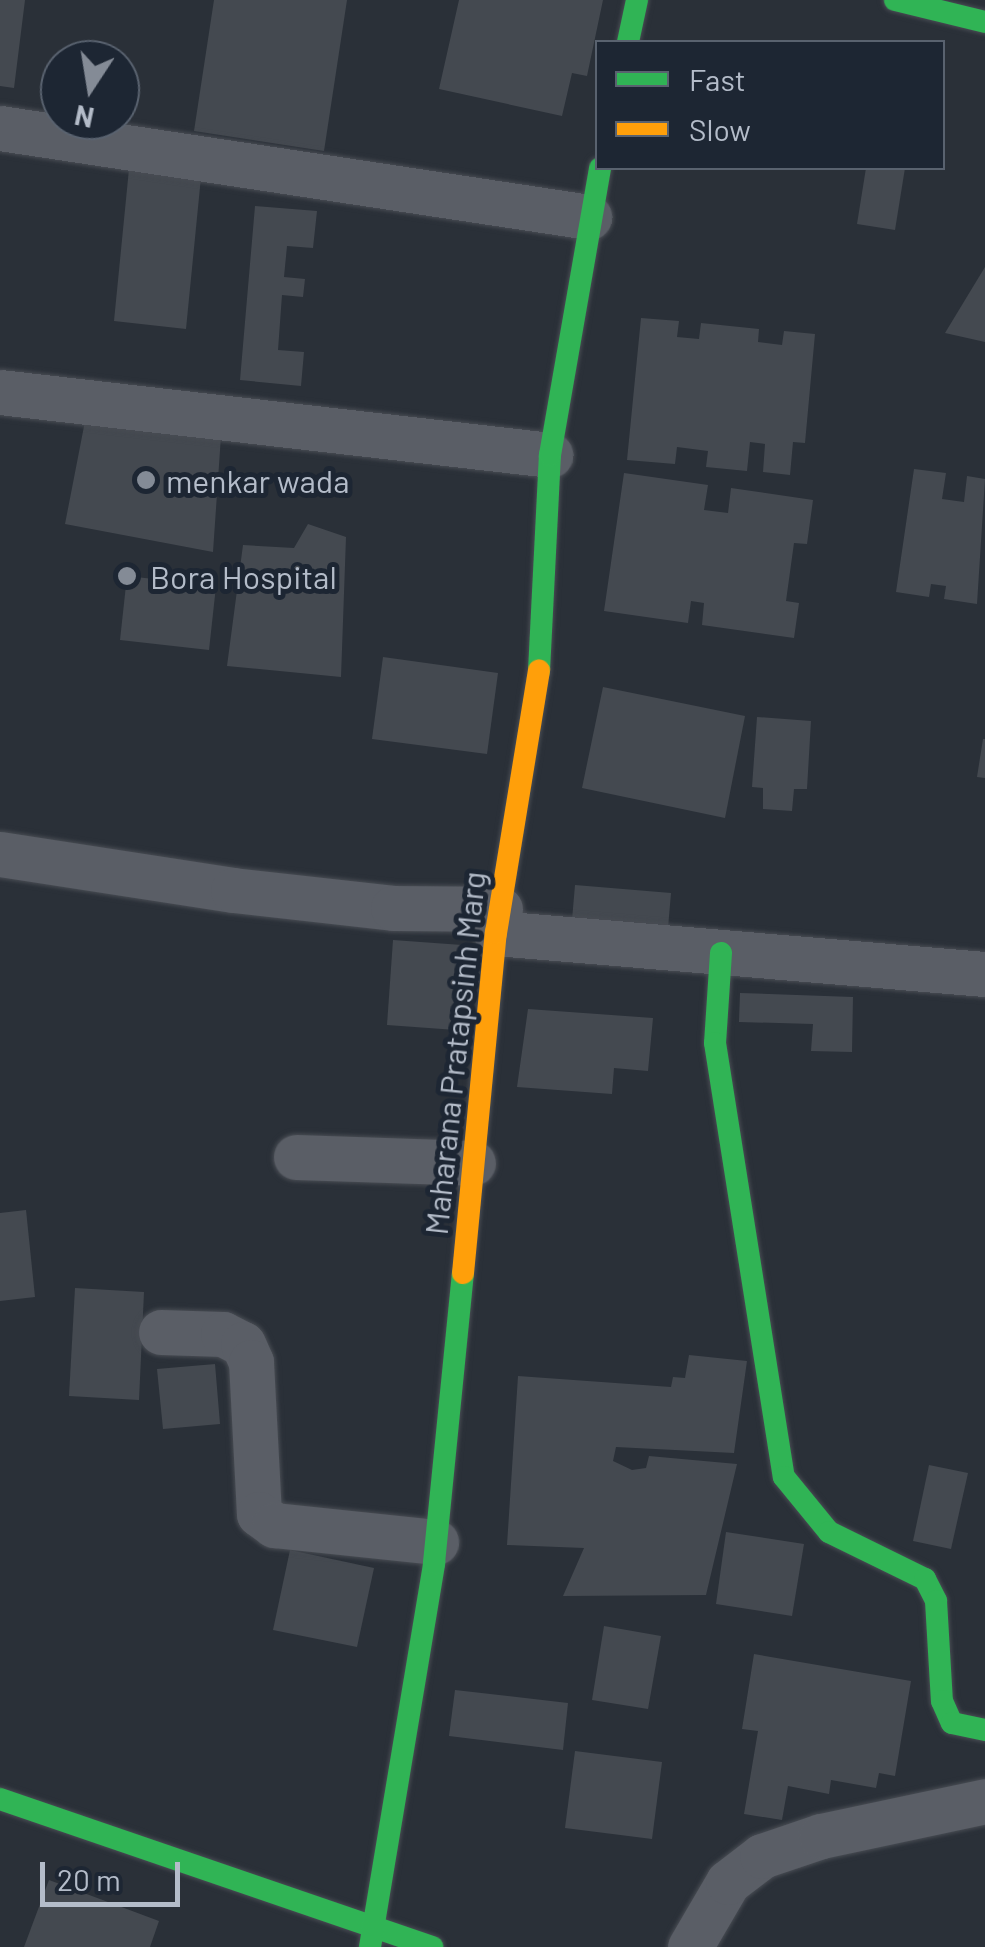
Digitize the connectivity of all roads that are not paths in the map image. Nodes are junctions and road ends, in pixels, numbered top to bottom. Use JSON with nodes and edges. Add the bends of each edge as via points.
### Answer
{"nodes":[{"id":1,"x":637,"y":0,"type":"edge"},
{"id":2,"x":896,"y":0,"type":"edge"},
{"id":3,"x":985,"y":22,"type":"edge"},
{"id":4,"x":628,"y":40,"type":"edge"},
{"id":5,"x":0,"y":128,"type":"edge"},
{"id":6,"x":600,"y":170,"type":"edge"},
{"id":7,"x":589,"y":217,"type":"junction"},
{"id":8,"x":0,"y":392,"type":"edge"},
{"id":9,"x":550,"y":455,"type":"junction"},
{"id":10,"x":0,"y":854,"type":"edge"},
{"id":11,"x":498,"y":921,"type":"junction"},
{"id":12,"x":722,"y":953,"type":"junction"},
{"id":13,"x":985,"y":974,"type":"edge"},
{"id":14,"x":296,"y":1157,"type":"dead end"},
{"id":15,"x":473,"y":1163,"type":"junction"},
{"id":16,"x":161,"y":1332,"type":"dead end"},
{"id":17,"x":436,"y":1542,"type":"junction"},
{"id":18,"x":985,"y":1730,"type":"edge"},
{"id":19,"x":0,"y":1799,"type":"edge"},
{"id":20,"x":985,"y":1801,"type":"edge"},
{"id":21,"x":373,"y":1936,"type":"edge"},
{"id":22,"x":432,"y":1947,"type":"edge"},
{"id":23,"x":690,"y":1947,"type":"edge"}],
"edges":[{"from":1,"to":4,"type":"street"},
{"from":2,"to":3,"type":"street"},
{"from":5,"to":7,"type":"street"},
{"from":6,"to":7,"type":"street","name":"Maharana Pratapsinh Marg"},
{"from":7,"to":9,"type":"street","name":"Maharana Pratapsinh Marg"},
{"from":8,"to":9,"type":"street"},
{"from":9,"to":11,"type":"street","name":"Maharana Pratapsinh Marg","via":[[538,688]]},
{"from":10,"to":11,"type":"street"},
{"from":11,"to":12,"type":"street"},
{"from":11,"to":15,"type":"street","name":"Maharana Pratapsinh Marg"},
{"from":12,"to":13,"type":"street"},
{"from":12,"to":18,"type":"street","via":[[715,1043],[784,1476],[829,1532],[924,1579],[936,1602],[942,1700],[952,1722]]},
{"from":14,"to":15,"type":"street"},
{"from":15,"to":17,"type":"street","name":"Maharana Pratapsinh Marg"},
{"from":16,"to":17,"type":"street","via":[[223,1334],[242,1344],[251,1362],[258,1514],[274,1525]]},
{"from":17,"to":21,"type":"street","name":"Maharana Pratapsinh Marg"},
{"from":19,"to":21,"type":"street"},
{"from":20,"to":23,"type":"street","via":[[821,1836],[762,1856],[728,1882]]},
{"from":21,"to":22,"type":"street"}]}
